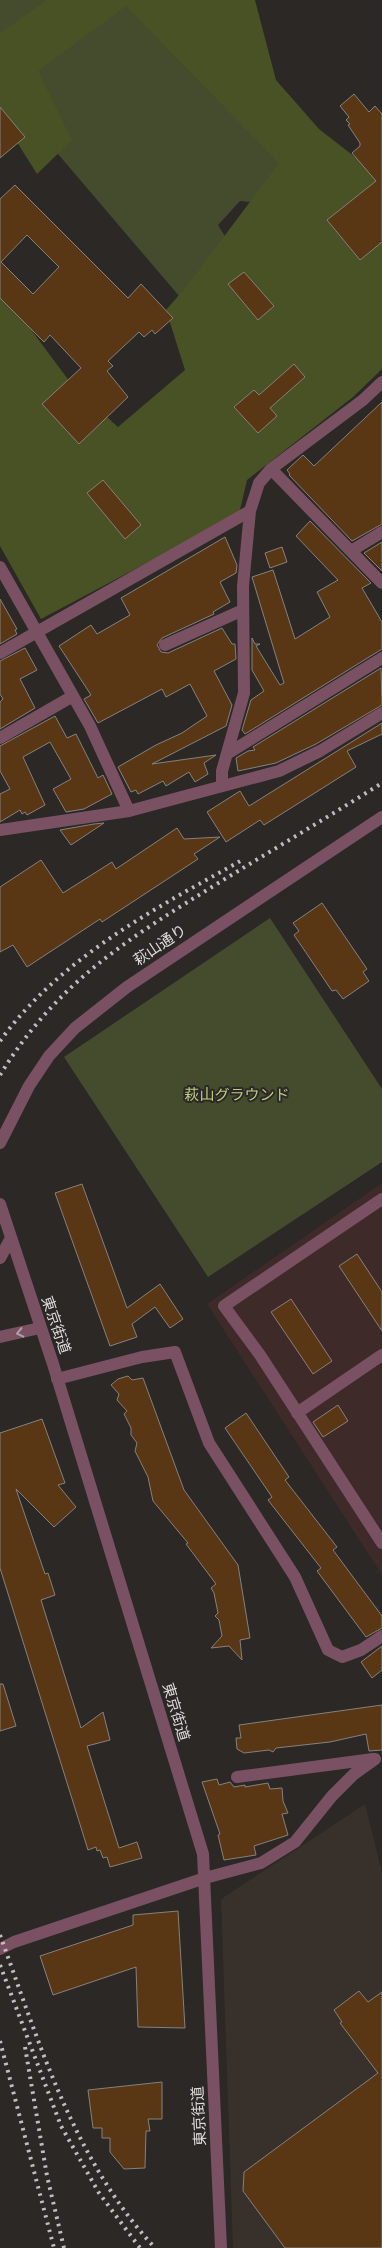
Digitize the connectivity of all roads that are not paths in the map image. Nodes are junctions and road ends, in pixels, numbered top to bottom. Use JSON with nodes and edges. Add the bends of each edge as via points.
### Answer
{"nodes":[{"id":1,"x":382,"y":382,"type":"edge"},
{"id":2,"x":271,"y":469,"type":"junction"},
{"id":3,"x":250,"y":511,"type":"junction"},
{"id":4,"x":382,"y":532,"type":"edge"},
{"id":5,"x":350,"y":550,"type":"junction"},
{"id":6,"x":0,"y":568,"type":"edge"},
{"id":7,"x":382,"y":583,"type":"edge"},
{"id":8,"x":243,"y":610,"type":"junction"},
{"id":9,"x":36,"y":633,"type":"junction"},
{"id":10,"x":165,"y":645,"type":"dead end"},
{"id":11,"x":0,"y":653,"type":"edge"},
{"id":12,"x":382,"y":658,"type":"edge"},
{"id":13,"x":73,"y":696,"type":"junction"},
{"id":14,"x":382,"y":713,"type":"edge"},
{"id":15,"x":0,"y":738,"type":"edge"},
{"id":16,"x":227,"y":754,"type":"junction"},
{"id":17,"x":222,"y":786,"type":"junction"},
{"id":18,"x":129,"y":811,"type":"junction"},
{"id":19,"x":382,"y":817,"type":"edge"},
{"id":20,"x":0,"y":830,"type":"edge"},
{"id":21,"x":0,"y":1143,"type":"edge"},
{"id":22,"x":382,"y":1200,"type":"edge"},
{"id":23,"x":0,"y":1204,"type":"edge"},
{"id":24,"x":11,"y":1238,"type":"junction"},
{"id":25,"x":0,"y":1258,"type":"edge"},
{"id":26,"x":40,"y":1328,"type":"junction"},
{"id":27,"x":0,"y":1337,"type":"edge"},
{"id":28,"x":382,"y":1355,"type":"edge"},
{"id":29,"x":57,"y":1379,"type":"junction"},
{"id":30,"x":298,"y":1413,"type":"junction"},
{"id":31,"x":382,"y":1543,"type":"edge"},
{"id":32,"x":382,"y":1636,"type":"edge"},
{"id":33,"x":379,"y":1758,"type":"edge"},
{"id":34,"x":237,"y":1777,"type":"dead end"},
{"id":35,"x":205,"y":1878,"type":"junction"},
{"id":36,"x":0,"y":1949,"type":"edge"},
{"id":37,"x":222,"y":2248,"type":"edge"}],
"edges":[{"from":1,"to":2,"type":"street"},
{"from":2,"to":3,"type":"street","via":[[258,483]]},
{"from":2,"to":5,"type":"street"},
{"from":3,"to":8,"type":"street"},
{"from":3,"to":9,"type":"street"},
{"from":4,"to":5,"type":"street"},
{"from":5,"to":7,"type":"street"},
{"from":6,"to":9,"type":"street"},
{"from":8,"to":10,"type":"street"},
{"from":8,"to":16,"type":"street","via":[[244,694]]},
{"from":9,"to":11,"type":"street"},
{"from":9,"to":13,"type":"street"},
{"from":12,"to":16,"type":"street"},
{"from":13,"to":15,"type":"street"},
{"from":13,"to":18,"type":"street"},
{"from":14,"to":17,"type":"street","via":[[320,751],[279,771]]},
{"from":16,"to":17,"type":"street"},
{"from":17,"to":18,"type":"street"},
{"from":18,"to":20,"type":"street"},
{"from":19,"to":21,"type":"street","name":"萩山通り","via":[[127,987],[75,1028],[39,1071]]},
{"from":22,"to":30,"type":"street","via":[[224,1306]]},
{"from":23,"to":24,"type":"street","name":"東京街道"},
{"from":24,"to":25,"type":"street"},
{"from":24,"to":26,"type":"street","name":"東京街道"},
{"from":26,"to":27,"type":"street","one_way":true},
{"from":26,"to":29,"type":"street","name":"東京街道"},
{"from":28,"to":30,"type":"street"},
{"from":29,"to":32,"type":"street","via":[[175,1352],[209,1443],[295,1577],[328,1650],[342,1657],[361,1650]]},
{"from":29,"to":35,"type":"street","name":"東京街道","via":[[203,1854]]},
{"from":30,"to":31,"type":"street"},
{"from":33,"to":34,"type":"street"},
{"from":33,"to":35,"type":"street","via":[[354,1774],[295,1842],[261,1863]]},
{"from":35,"to":36,"type":"street"},
{"from":35,"to":37,"type":"street","name":"東京街道"}]}
